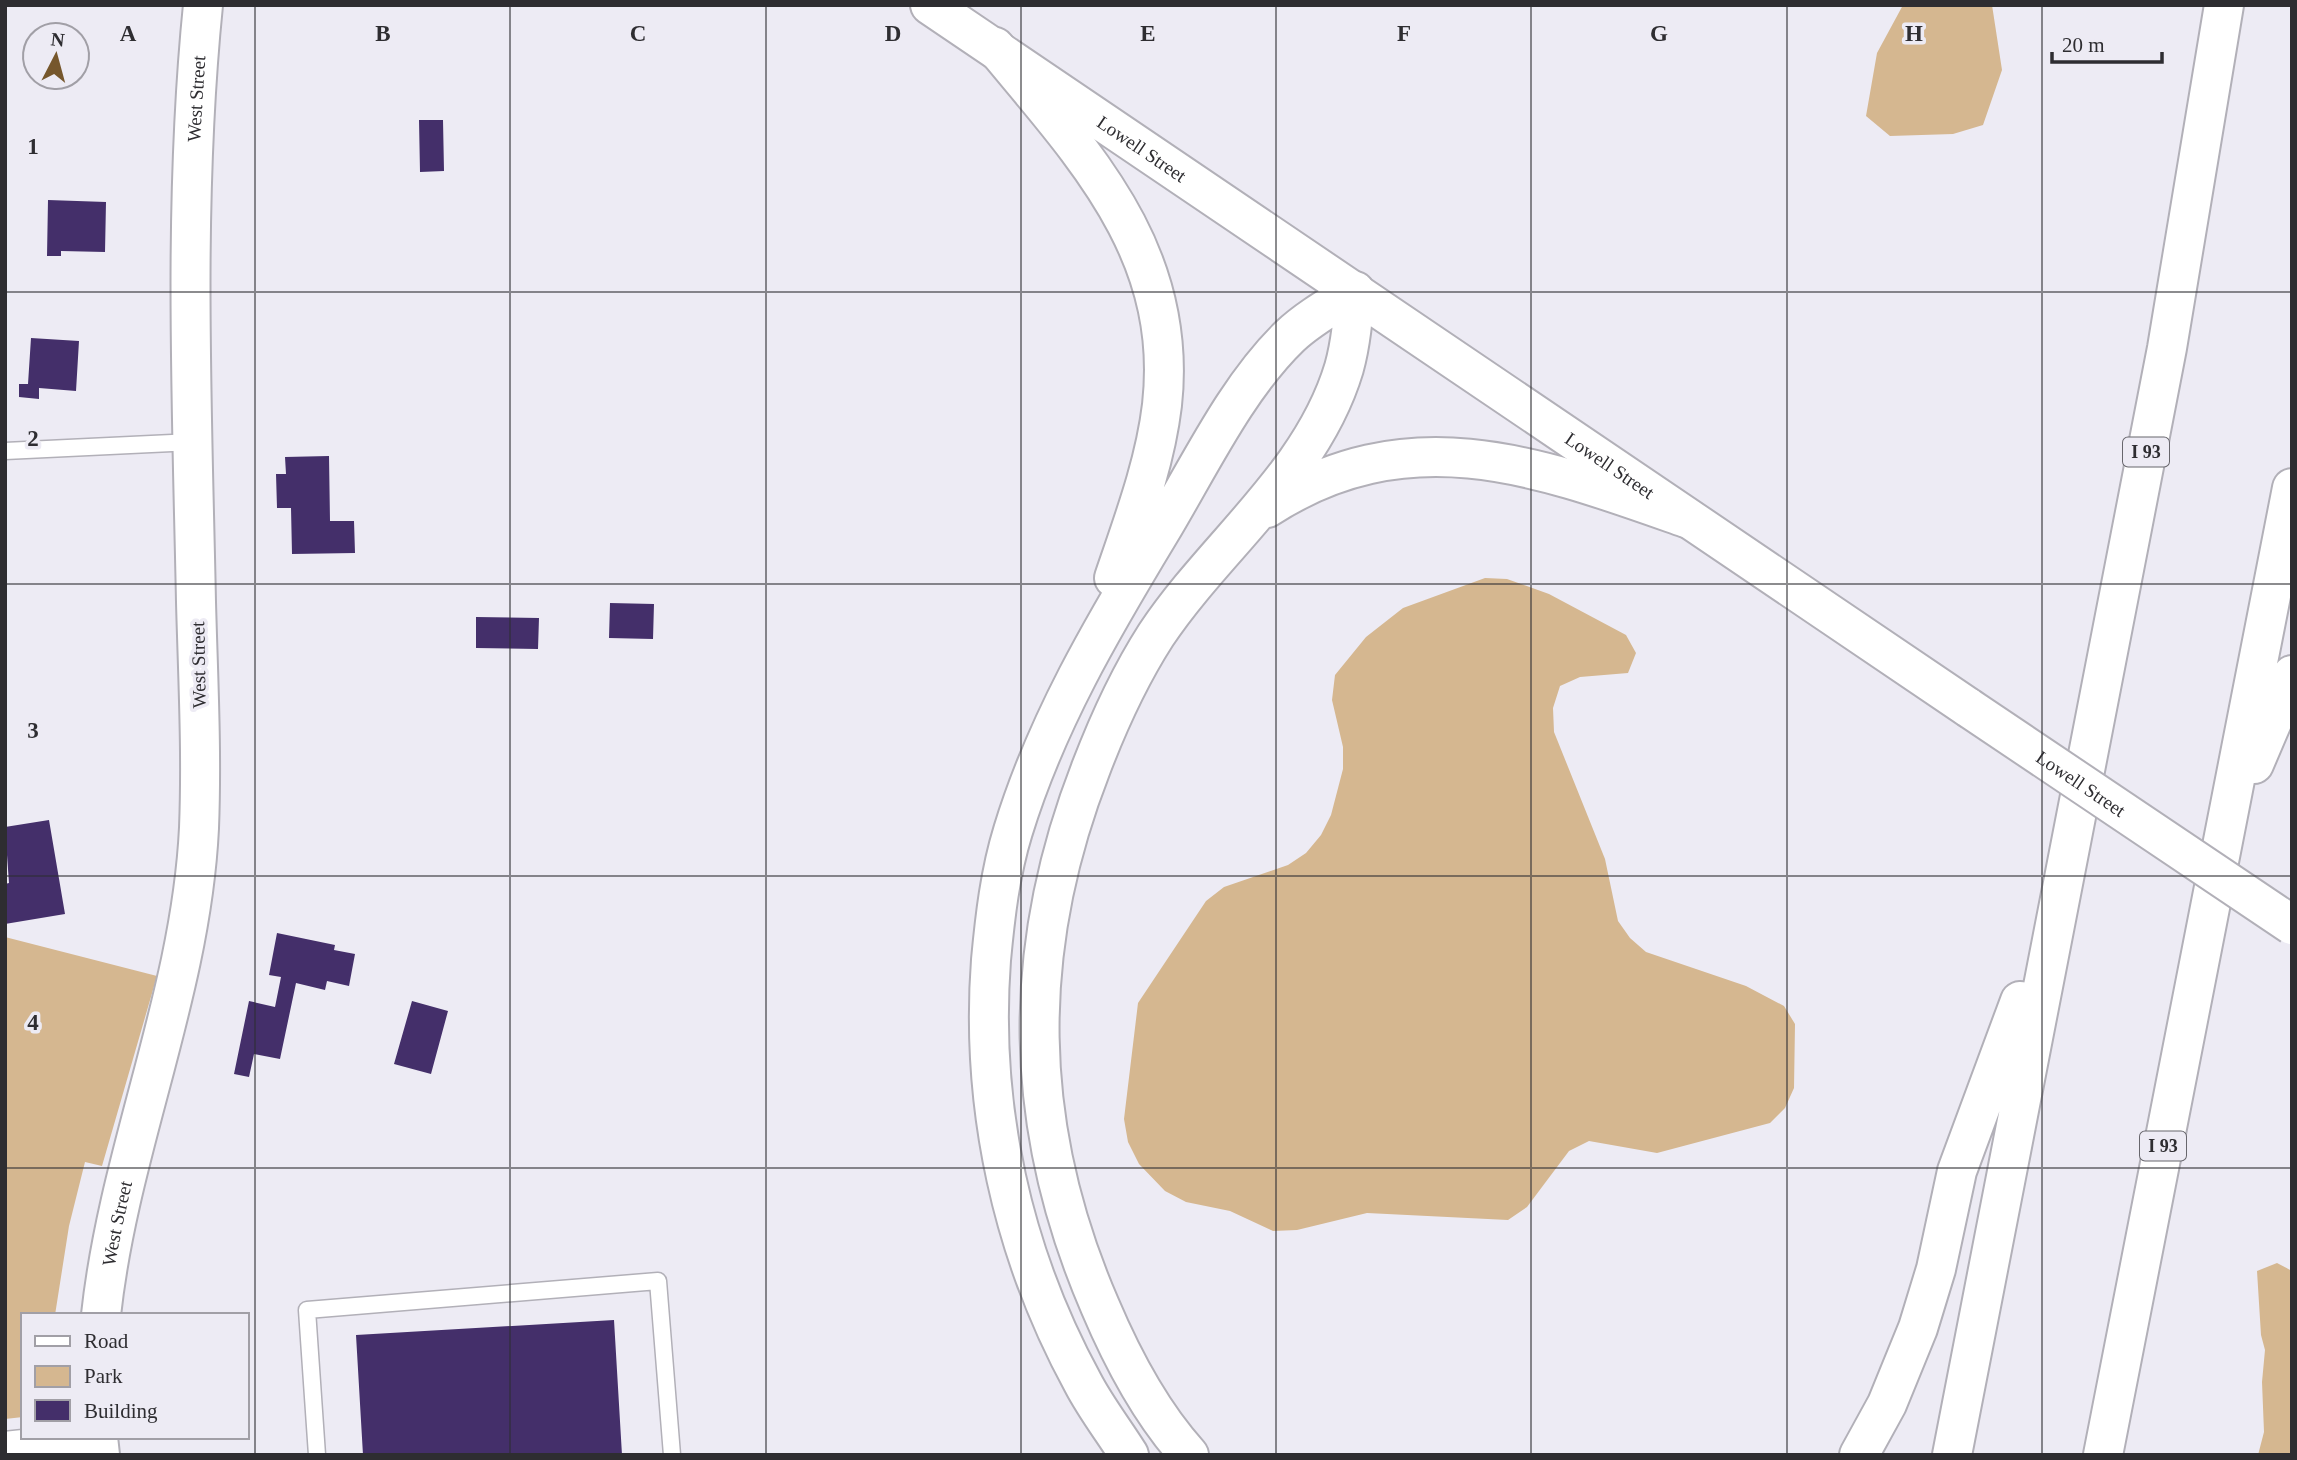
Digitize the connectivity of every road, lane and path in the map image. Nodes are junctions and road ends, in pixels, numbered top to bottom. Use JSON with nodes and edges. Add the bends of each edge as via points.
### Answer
{"nodes":[{"id":1,"x":930,"y":5,"type":"edge"},
{"id":2,"x":2224,"y":5,"type":"edge"},
{"id":3,"x":201,"y":6,"type":"edge"},
{"id":4,"x":995,"y":47,"type":"junction"},
{"id":5,"x":1355,"y":291,"type":"junction"},
{"id":6,"x":193,"y":442,"type":"junction"},
{"id":7,"x":5,"y":452,"type":"edge"},
{"id":8,"x":2292,"y":488,"type":"edge"},
{"id":9,"x":1686,"y":518,"type":"junction"},
{"id":10,"x":1248,"y":522,"type":"junction"},
{"id":11,"x":1091,"y":646,"type":"junction"},
{"id":12,"x":2292,"y":675,"type":"edge"},
{"id":13,"x":2222,"y":837,"type":"junction"},
{"id":14,"x":2059,"y":897,"type":"junction"},
{"id":15,"x":2292,"y":925,"type":"edge"},
{"id":16,"x":102,"y":1313,"type":"edge"},
{"id":17,"x":99,"y":1444,"type":"edge"},
{"id":18,"x":5,"y":1448,"type":"edge"},
{"id":19,"x":317,"y":1455,"type":"edge"},
{"id":20,"x":672,"y":1455,"type":"edge"},
{"id":21,"x":1129,"y":1455,"type":"edge"},
{"id":22,"x":1189,"y":1455,"type":"edge"},
{"id":23,"x":1859,"y":1455,"type":"edge"},
{"id":24,"x":1952,"y":1455,"type":"edge"},
{"id":25,"x":2103,"y":1455,"type":"edge"}],
"edges":[{"from":1,"to":4,"type":"main road","name":"Lowell Street"},
{"from":2,"to":14,"type":"main road","number":"I 93","via":[[2167,348]]},
{"from":3,"to":6,"type":"main road","name":"West Street","via":[[191,252]]},
{"from":4,"to":5,"type":"main road","name":"Lowell Street"},
{"from":4,"to":11,"type":"main road","via":[[1093,166],[1123,213],[1149,274],[1159,317],[1163,384],[1155,441]]},
{"from":5,"to":9,"type":"main road","name":"Lowell Street"},
{"from":5,"to":10,"type":"main road","via":[[1352,331],[1336,389],[1298,458]]},
{"from":5,"to":11,"type":"main road","via":[[1290,337],[1267,365],[1211,446]]},
{"from":6,"to":7,"type":"lane"},
{"from":6,"to":16,"type":"main road","name":"West Street","via":[[199,693],[195,872],[183,958],[118,1215]]},
{"from":8,"to":13,"type":"main road","number":"I 93"},
{"from":9,"to":10,"type":"main road","via":[[1566,475],[1454,456],[1393,460],[1344,473],[1288,495]]},
{"from":9,"to":15,"type":"main road","name":"Lowell Street","bridge":true},
{"from":10,"to":22,"type":"main road","via":[[1158,632],[1111,717],[1052,887],[1041,973],[1042,1079],[1050,1143],[1068,1222],[1086,1274],[1136,1378]]},
{"from":11,"to":21,"type":"main road","via":[[1043,750],[1006,853],[995,921],[988,1026],[998,1141],[1030,1265],[1083,1383]]},
{"from":12,"to":13,"type":"main road"},
{"from":13,"to":25,"type":"main road","number":"I 93"},
{"from":14,"to":23,"type":"main road","via":[[1957,1171],[1918,1328],[1887,1404]]},
{"from":14,"to":24,"type":"main road","number":"I 93"},
{"from":17,"to":18,"type":"street"},
{"from":19,"to":20,"type":"lane","via":[[307,1310],[658,1281]]}]}
